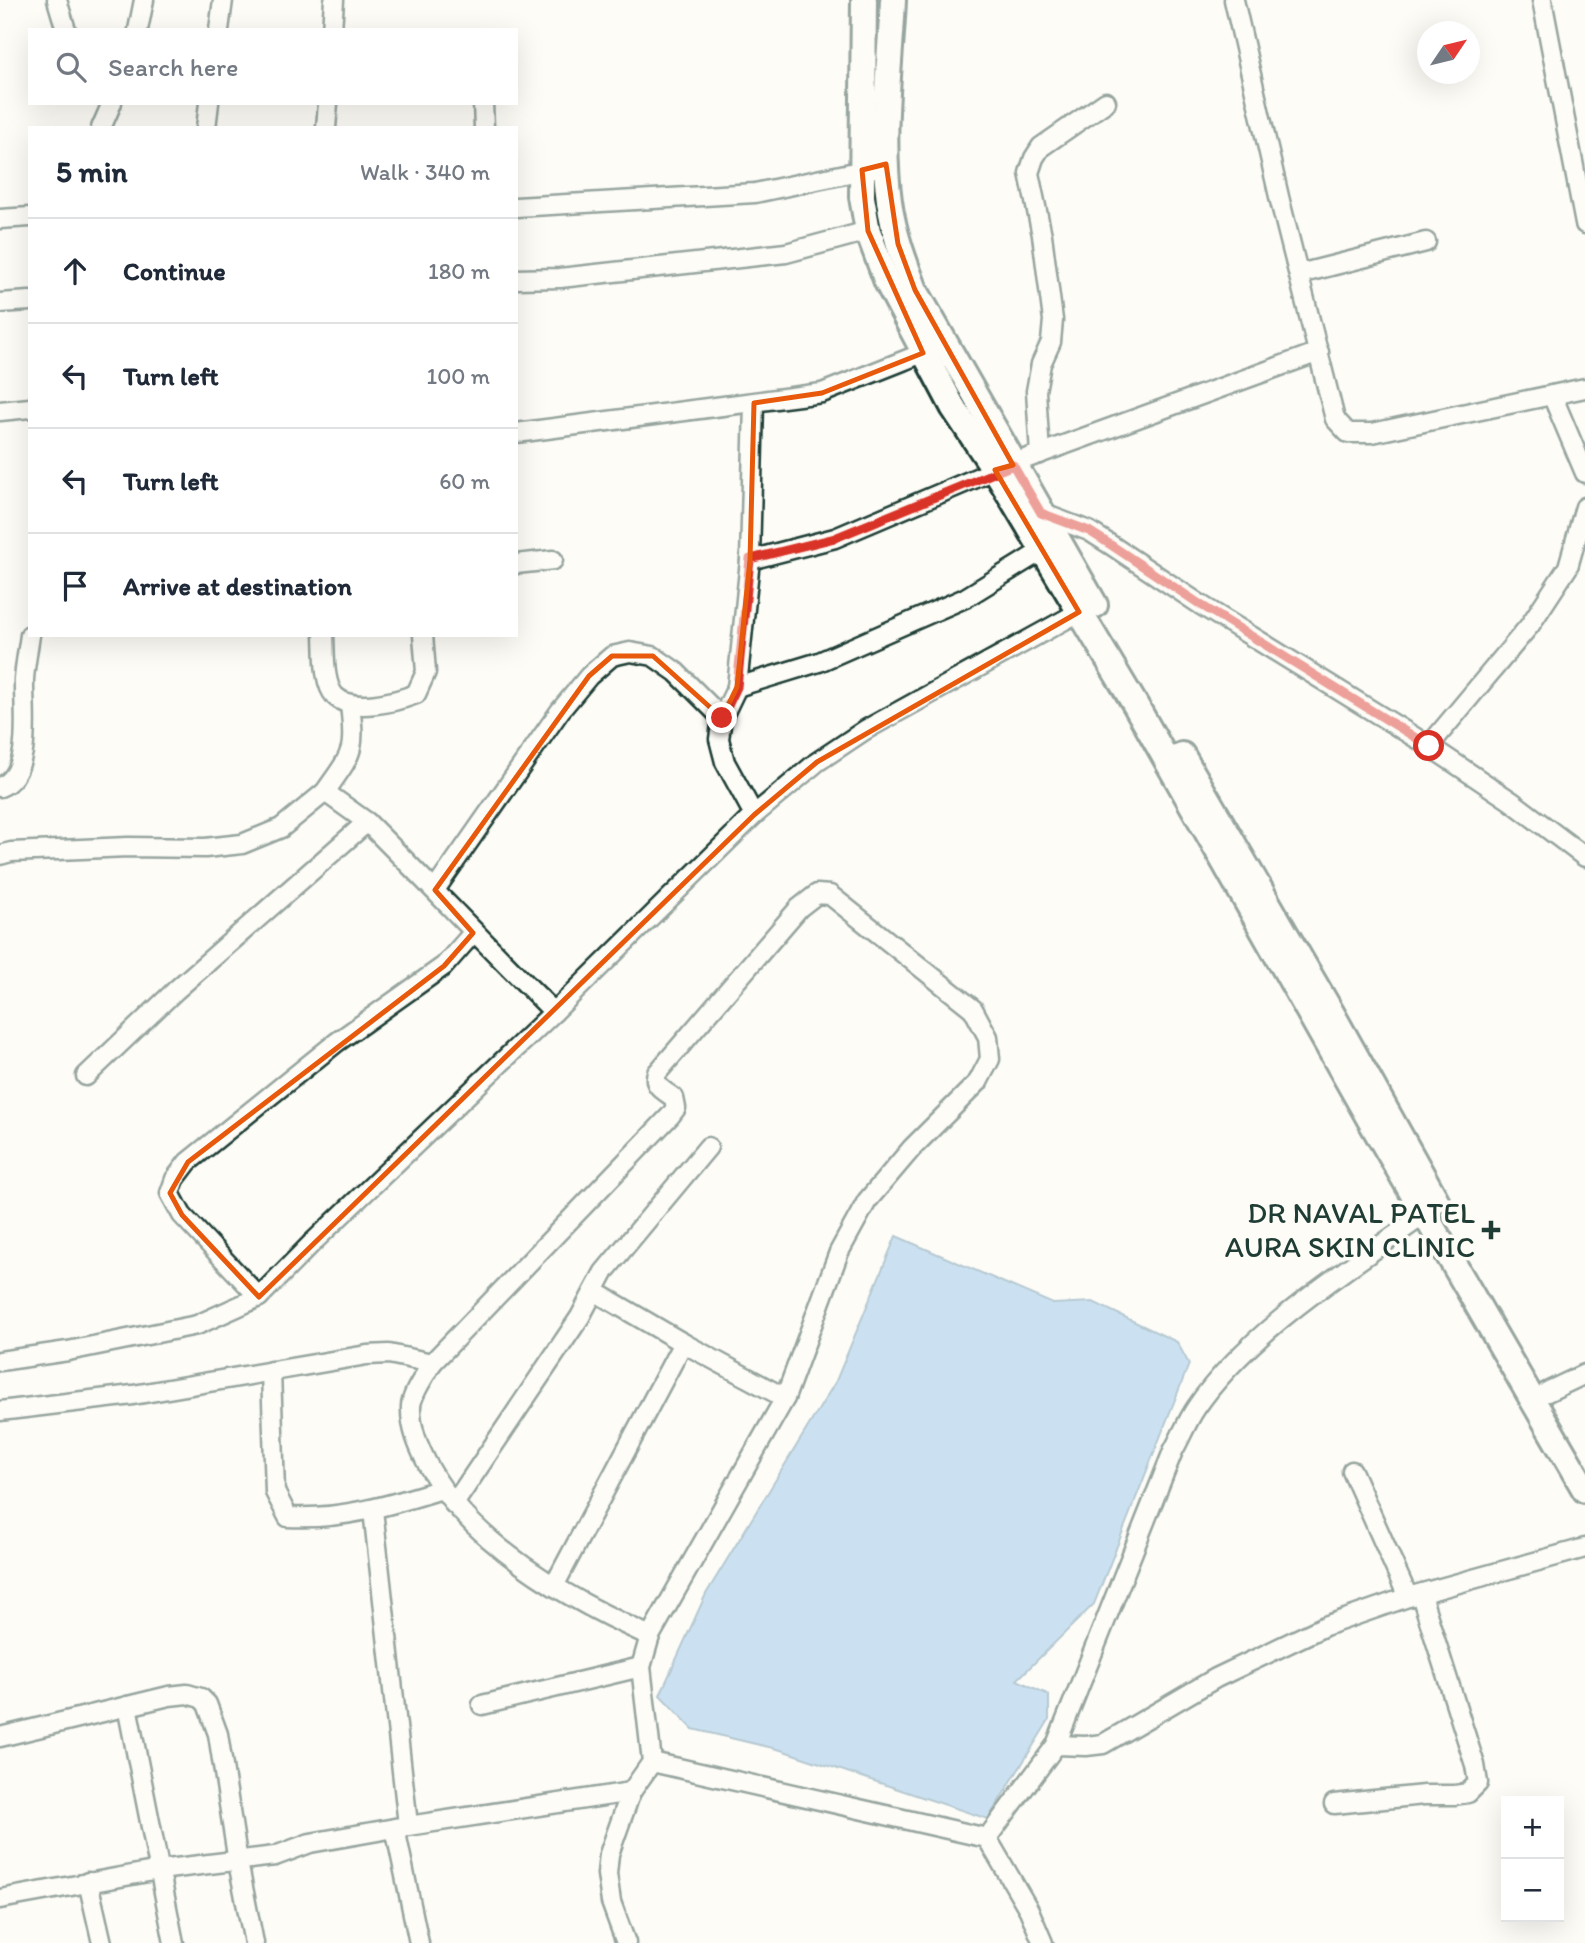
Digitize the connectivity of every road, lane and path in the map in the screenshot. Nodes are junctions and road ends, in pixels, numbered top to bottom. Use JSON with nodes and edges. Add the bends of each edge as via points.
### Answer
{"nodes":[{"id":1,"x":57,"y":0,"type":"edge"},
{"id":2,"x":144,"y":0,"type":"edge"},
{"id":3,"x":223,"y":0,"type":"edge"},
{"id":4,"x":334,"y":0,"type":"edge"},
{"id":5,"x":864,"y":0,"type":"edge"},
{"id":6,"x":893,"y":0,"type":"edge"},
{"id":7,"x":1234,"y":0,"type":"edge"},
{"id":8,"x":1542,"y":0,"type":"edge"},
{"id":9,"x":65,"y":28,"type":"edge"},
{"id":10,"x":138,"y":28,"type":"edge"},
{"id":11,"x":219,"y":28,"type":"edge"},
{"id":12,"x":332,"y":28,"type":"edge"},
{"id":13,"x":1106,"y":102,"type":"dead end"},
{"id":14,"x":110,"y":105,"type":"edge"},
{"id":15,"x":209,"y":105,"type":"edge"},
{"id":16,"x":328,"y":105,"type":"edge"},
{"id":17,"x":483,"y":105,"type":"edge"},
{"id":18,"x":102,"y":126,"type":"edge"},
{"id":19,"x":206,"y":126,"type":"edge"},
{"id":20,"x":326,"y":126,"type":"edge"},
{"id":21,"x":484,"y":126,"type":"edge"},
{"id":22,"x":886,"y":164,"type":"junction"},
{"id":23,"x":862,"y":170,"type":"junction"},
{"id":24,"x":518,"y":207,"type":"edge"},
{"id":25,"x":28,"y":217,"type":"edge"},
{"id":26,"x":0,"y":219,"type":"edge"},
{"id":27,"x":1585,"y":223,"type":"edge"},
{"id":28,"x":868,"y":231,"type":"junction"},
{"id":29,"x":1426,"y":242,"type":"dead end"},
{"id":30,"x":1299,"y":274,"type":"junction"},
{"id":31,"x":518,"y":279,"type":"edge"},
{"id":32,"x":28,"y":301,"type":"edge"},
{"id":33,"x":0,"y":303,"type":"edge"},
{"id":34,"x":1319,"y":352,"type":"junction"},
{"id":35,"x":923,"y":354,"type":"junction"},
{"id":36,"x":1585,"y":388,"type":"edge"},
{"id":37,"x":1552,"y":394,"type":"junction"},
{"id":38,"x":754,"y":403,"type":"junction"},
{"id":39,"x":28,"y":408,"type":"edge"},
{"id":40,"x":0,"y":411,"type":"edge"},
{"id":41,"x":518,"y":433,"type":"edge"},
{"id":42,"x":1040,"y":454,"type":"junction"},
{"id":43,"x":1004,"y":467,"type":"junction"},
{"id":44,"x":1585,"y":473,"type":"edge"},
{"id":45,"x":1585,"y":507,"type":"edge"},
{"id":46,"x":1041,"y":513,"type":"junction"},
{"id":47,"x":1042,"y":550,"type":"junction"},
{"id":48,"x":750,"y":559,"type":"junction"},
{"id":49,"x":553,"y":560,"type":"dead end"},
{"id":50,"x":518,"y":564,"type":"edge"},
{"id":51,"x":1079,"y":612,"type":"junction"},
{"id":52,"x":30,"y":637,"type":"edge"},
{"id":53,"x":324,"y":637,"type":"edge"},
{"id":54,"x":423,"y":637,"type":"edge"},
{"id":55,"x":737,"y":687,"type":"junction"},
{"id":56,"x":350,"y":705,"type":"junction"},
{"id":57,"x":722,"y":718,"type":"junction"},
{"id":58,"x":1429,"y":746,"type":"junction"},
{"id":59,"x":0,"y":787,"type":"edge"},
{"id":60,"x":324,"y":792,"type":"junction"},
{"id":61,"x":754,"y":815,"type":"junction"},
{"id":62,"x":367,"y":822,"type":"junction"},
{"id":63,"x":0,"y":855,"type":"edge"},
{"id":64,"x":1585,"y":857,"type":"edge"},
{"id":65,"x":435,"y":890,"type":"junction"},
{"id":66,"x":473,"y":933,"type":"junction"},
{"id":67,"x":554,"y":1012,"type":"junction"},
{"id":68,"x":86,"y":1076,"type":"dead end"},
{"id":69,"x":708,"y":1147,"type":"dead end"},
{"id":70,"x":1425,"y":1214,"type":"junction"},
{"id":71,"x":594,"y":1291,"type":"junction"},
{"id":72,"x":259,"y":1297,"type":"junction"},
{"id":73,"x":682,"y":1343,"type":"junction"},
{"id":74,"x":0,"y":1361,"type":"edge"},
{"id":75,"x":432,"y":1363,"type":"junction"},
{"id":76,"x":271,"y":1371,"type":"junction"},
{"id":77,"x":1585,"y":1374,"type":"edge"},
{"id":78,"x":1547,"y":1392,"type":"junction"},
{"id":79,"x":785,"y":1398,"type":"junction"},
{"id":80,"x":0,"y":1411,"type":"edge"},
{"id":81,"x":1585,"y":1456,"type":"edge"},
{"id":82,"x":1352,"y":1471,"type":"dead end"},
{"id":83,"x":442,"y":1489,"type":"junction"},
{"id":84,"x":1585,"y":1490,"type":"edge"},
{"id":85,"x":454,"y":1504,"type":"junction"},
{"id":86,"x":373,"y":1510,"type":"junction"},
{"id":87,"x":1585,"y":1549,"type":"edge"},
{"id":88,"x":554,"y":1586,"type":"junction"},
{"id":89,"x":1415,"y":1596,"type":"junction"},
{"id":90,"x":650,"y":1636,"type":"junction"},
{"id":91,"x":641,"y":1667,"type":"junction"},
{"id":92,"x":481,"y":1705,"type":"dead end"},
{"id":93,"x":127,"y":1706,"type":"junction"},
{"id":94,"x":0,"y":1737,"type":"edge"},
{"id":95,"x":1056,"y":1745,"type":"junction"},
{"id":96,"x":652,"y":1762,"type":"junction"},
{"id":97,"x":631,"y":1792,"type":"junction"},
{"id":98,"x":1334,"y":1804,"type":"dead end"},
{"id":99,"x":401,"y":1826,"type":"junction"},
{"id":100,"x":987,"y":1838,"type":"junction"},
{"id":101,"x":238,"y":1862,"type":"junction"},
{"id":102,"x":159,"y":1870,"type":"junction"},
{"id":103,"x":88,"y":1882,"type":"junction"},
{"id":104,"x":0,"y":1899,"type":"edge"},
{"id":105,"x":102,"y":1943,"type":"edge"},
{"id":106,"x":174,"y":1943,"type":"edge"},
{"id":107,"x":254,"y":1943,"type":"edge"},
{"id":108,"x":419,"y":1943,"type":"edge"},
{"id":109,"x":626,"y":1943,"type":"edge"},
{"id":110,"x":1044,"y":1943,"type":"edge"}],
"edges":[{"from":1,"to":9,"type":"street"},
{"from":2,"to":10,"type":"street"},
{"from":3,"to":11,"type":"street"},
{"from":4,"to":12,"type":"street"},
{"from":5,"to":23,"type":"main road"},
{"from":6,"to":22,"type":"main road"},
{"from":7,"to":30,"type":"street"},
{"from":8,"to":27,"type":"street"},
{"from":13,"to":42,"type":"street","via":[[1041,147],[1029,173],[1052,320],[1051,342],[1036,391]]},
{"from":14,"to":18,"type":"street"},
{"from":15,"to":19,"type":"street"},
{"from":16,"to":20,"type":"street"},
{"from":17,"to":21,"type":"street"},
{"from":22,"to":23,"type":"street"},
{"from":22,"to":43,"type":"main road","via":[[898,244],[915,290]]},
{"from":23,"to":24,"type":"street","via":[[755,193]]},
{"from":23,"to":28,"type":"main road"},
{"from":25,"to":26,"type":"street"},
{"from":28,"to":31,"type":"street","via":[[786,253]]},
{"from":28,"to":35,"type":"main road"},
{"from":29,"to":30,"type":"street"},
{"from":30,"to":34,"type":"street"},
{"from":32,"to":33,"type":"street"},
{"from":34,"to":37,"type":"street","via":[[1335,419],[1348,433],[1371,433]]},
{"from":34,"to":42,"type":"street"},
{"from":35,"to":38,"type":"street","via":[[822,393]]},
{"from":35,"to":43,"type":"main road","via":[[953,407]]},
{"from":36,"to":37,"type":"street"},
{"from":37,"to":44,"type":"street"},
{"from":38,"to":41,"type":"street"},
{"from":38,"to":48,"type":"street"},
{"from":39,"to":40,"type":"street"},
{"from":42,"to":43,"type":"street"},
{"from":43,"to":46,"type":"main road"},
{"from":43,"to":47,"type":"main road"},
{"from":43,"to":48,"type":"street","via":[[835,538]]},
{"from":45,"to":58,"type":"street","via":[[1568,567],[1531,625]]},
{"from":46,"to":58,"type":"street","via":[[1089,531]]},
{"from":46,"to":78,"type":"main road"},
{"from":47,"to":51,"type":"main road"},
{"from":47,"to":55,"type":"street","via":[[953,603],[819,662]]},
{"from":48,"to":55,"type":"street"},
{"from":49,"to":50,"type":"street"},
{"from":51,"to":61,"type":"street","via":[[865,730],[817,762]]},
{"from":51,"to":70,"type":"main road"},
{"from":52,"to":59,"type":"street","via":[[24,677],[24,743],[18,770]]},
{"from":53,"to":56,"type":"street","via":[[334,695]]},
{"from":54,"to":56,"type":"street","via":[[426,672],[415,694],[393,702]]},
{"from":55,"to":57,"type":"street"},
{"from":56,"to":60,"type":"street","via":[[353,747]]},
{"from":57,"to":61,"type":"street","via":[[719,739],[725,762]]},
{"from":57,"to":65,"type":"street","via":[[653,656],[630,652],[612,656],[560,711]]},
{"from":58,"to":64,"type":"street"},
{"from":60,"to":62,"type":"street"},
{"from":60,"to":63,"type":"street","via":[[281,828],[242,845]]},
{"from":61,"to":67,"type":"street"},
{"from":62,"to":65,"type":"street"},
{"from":62,"to":68,"type":"street"},
{"from":65,"to":66,"type":"street"},
{"from":66,"to":67,"type":"street"},
{"from":66,"to":72,"type":"street","via":[[444,966],[326,1051],[188,1162],[175,1179],[170,1194],[182,1215]]},
{"from":67,"to":72,"type":"street"},
{"from":69,"to":71,"type":"street","via":[[604,1272]]},
{"from":70,"to":84,"type":"main road"},
{"from":70,"to":95,"type":"street","via":[[1273,1326],[1220,1377],[1196,1409],[1174,1451]]},
{"from":71,"to":73,"type":"street"},
{"from":71,"to":85,"type":"street"},
{"from":72,"to":74,"type":"street","via":[[197,1325]]},
{"from":73,"to":79,"type":"street"},
{"from":73,"to":88,"type":"street"},
{"from":75,"to":76,"type":"street","via":[[389,1354],[367,1355]]},
{"from":75,"to":79,"type":"street","via":[[670,1116],[676,1108],[674,1098],[658,1086],[657,1073],[799,908],[817,894],[830,895],[973,1009],[988,1037],[990,1059],[978,1082],[867,1201],[839,1252]]},
{"from":75,"to":83,"type":"street","via":[[411,1402],[411,1423]]},
{"from":76,"to":80,"type":"street","via":[[133,1395]]},
{"from":76,"to":86,"type":"street","via":[[275,1492],[288,1517]]},
{"from":77,"to":78,"type":"street"},
{"from":78,"to":81,"type":"main road"},
{"from":79,"to":90,"type":"street"},
{"from":82,"to":89,"type":"street"},
{"from":83,"to":85,"type":"street"},
{"from":83,"to":86,"type":"street"},
{"from":85,"to":88,"type":"street","via":[[495,1543]]},
{"from":86,"to":99,"type":"street"},
{"from":87,"to":89,"type":"street"},
{"from":88,"to":90,"type":"street"},
{"from":89,"to":95,"type":"street","via":[[1325,1626],[1228,1672],[1103,1744]]},
{"from":89,"to":98,"type":"street","via":[[1478,1783],[1468,1793],[1455,1795]]},
{"from":90,"to":91,"type":"street"},
{"from":91,"to":92,"type":"street"},
{"from":91,"to":96,"type":"street"},
{"from":93,"to":94,"type":"street"},
{"from":93,"to":101,"type":"street","via":[[187,1694],[207,1704],[218,1734]]},
{"from":93,"to":102,"type":"street"},
{"from":95,"to":100,"type":"street"},
{"from":96,"to":97,"type":"street"},
{"from":96,"to":100,"type":"street"},
{"from":97,"to":99,"type":"street"},
{"from":97,"to":109,"type":"street","via":[[609,1854],[607,1874],[611,1902]]},
{"from":99,"to":101,"type":"street"},
{"from":99,"to":108,"type":"street"},
{"from":100,"to":110,"type":"street"},
{"from":101,"to":102,"type":"street"},
{"from":101,"to":107,"type":"street"},
{"from":102,"to":103,"type":"street"},
{"from":102,"to":106,"type":"street"},
{"from":103,"to":104,"type":"street"},
{"from":103,"to":105,"type":"street"}]}
